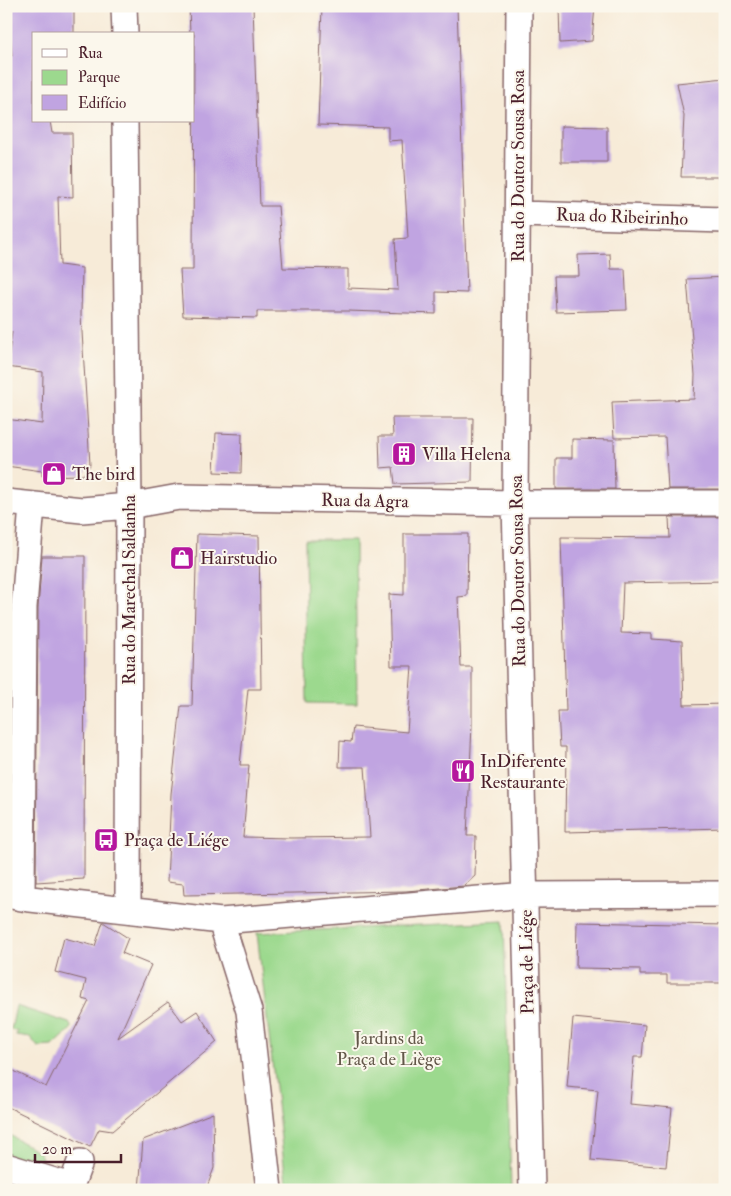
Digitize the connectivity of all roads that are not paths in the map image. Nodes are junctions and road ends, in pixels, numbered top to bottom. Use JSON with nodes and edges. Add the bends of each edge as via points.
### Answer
{"nodes":[{"id":1,"x":124,"y":6,"type":"edge"},
{"id":2,"x":519,"y":6,"type":"edge"},
{"id":3,"x":125,"y":32,"type":"edge"},
{"id":4,"x":125,"y":122,"type":"edge"},
{"id":5,"x":519,"y":214,"type":"junction"},
{"id":6,"x":725,"y":220,"type":"edge"},
{"id":7,"x":6,"y":502,"type":"edge"},
{"id":8,"x":515,"y":503,"type":"junction"},
{"id":9,"x":725,"y":503,"type":"edge"},
{"id":10,"x":32,"y":505,"type":"junction"},
{"id":11,"x":129,"y":506,"type":"junction"},
{"id":12,"x":725,"y":894,"type":"edge"},
{"id":13,"x":526,"y":895,"type":"junction"},
{"id":14,"x":14,"y":896,"type":"edge"},
{"id":15,"x":128,"y":909,"type":"junction"},
{"id":16,"x":221,"y":921,"type":"junction"},
{"id":17,"x":80,"y":1162,"type":"dead end"},
{"id":18,"x":6,"y":1166,"type":"edge"},
{"id":19,"x":269,"y":1190,"type":"edge"},
{"id":20,"x":532,"y":1190,"type":"edge"}],
"edges":[{"from":1,"to":3,"type":"street"},
{"from":2,"to":5,"type":"street","name":"Rua do Doutor Sousa Rosa"},
{"from":4,"to":11,"type":"street","name":"Rua do Marechal Saldanha"},
{"from":5,"to":6,"type":"street","name":"Rua do Ribeirinho"},
{"from":5,"to":8,"type":"street","name":"Rua do Doutor Sousa Rosa"},
{"from":7,"to":10,"type":"street","name":"Rua da Agra"},
{"from":8,"to":9,"type":"street","name":"Rua da Agra"},
{"from":8,"to":11,"type":"street","name":"Rua da Agra","via":[[179,497]]},
{"from":8,"to":13,"type":"street","name":"Rua do Doutor Sousa Rosa"},
{"from":10,"to":11,"type":"street","name":"Rua da Agra","via":[[82,510]]},
{"from":10,"to":14,"type":"street","via":[[24,607]]},
{"from":11,"to":15,"type":"street","name":"Rua do Marechal Saldanha"},
{"from":12,"to":13,"type":"street"},
{"from":13,"to":16,"type":"street","name":"Praça de Liége"},
{"from":13,"to":20,"type":"street","name":"Praça de Liége"},
{"from":14,"to":15,"type":"street","name":"Praça de Liége"},
{"from":15,"to":16,"type":"street","name":"Praça de Liége"},
{"from":16,"to":19,"type":"street","via":[[249,1011]]},
{"from":17,"to":18,"type":"street","via":[[73,1181],[64,1184]]}]}
